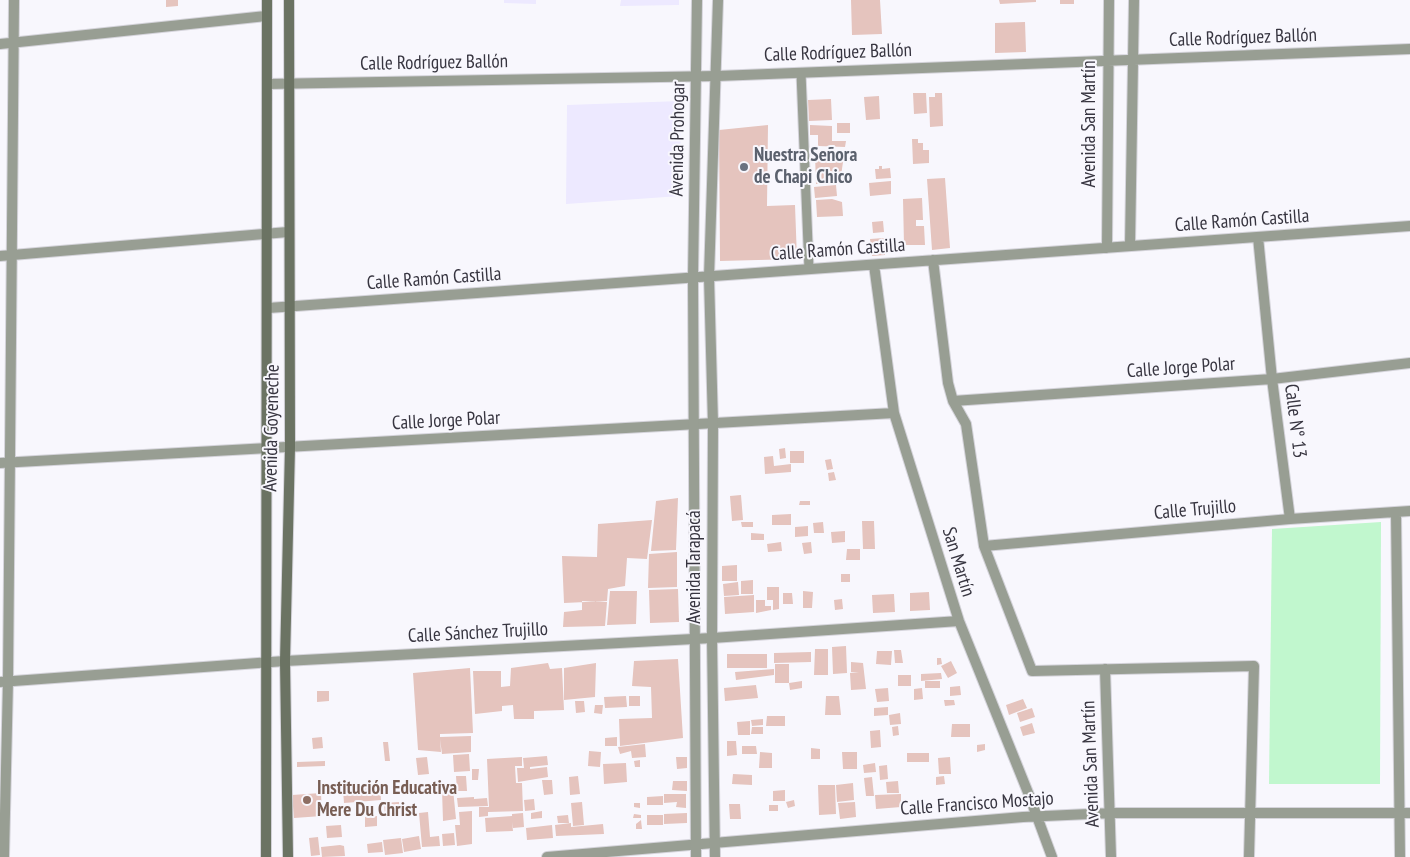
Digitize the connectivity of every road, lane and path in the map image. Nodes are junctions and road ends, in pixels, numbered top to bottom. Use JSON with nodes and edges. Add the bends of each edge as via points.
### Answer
{"nodes":[{"id":1,"x":14,"y":0,"type":"edge"},
{"id":2,"x":267,"y":0,"type":"edge"},
{"id":3,"x":289,"y":0,"type":"edge"},
{"id":4,"x":697,"y":0,"type":"edge"},
{"id":5,"x":718,"y":0,"type":"edge"},
{"id":6,"x":1109,"y":0,"type":"edge"},
{"id":7,"x":1134,"y":0,"type":"edge"},
{"id":8,"x":266,"y":16,"type":"junction"},
{"id":9,"x":13,"y":42,"type":"junction"},
{"id":10,"x":0,"y":44,"type":"edge"},
{"id":11,"x":1410,"y":49,"type":"edge"},
{"id":12,"x":1133,"y":59,"type":"junction"},
{"id":13,"x":1108,"y":60,"type":"junction"},
{"id":14,"x":801,"y":73,"type":"junction"},
{"id":15,"x":697,"y":76,"type":"junction"},
{"id":16,"x":717,"y":76,"type":"junction"},
{"id":17,"x":267,"y":84,"type":"junction"},
{"id":18,"x":288,"y":84,"type":"junction"},
{"id":19,"x":1410,"y":226,"type":"edge"},
{"id":20,"x":288,"y":232,"type":"junction"},
{"id":21,"x":266,"y":234,"type":"junction"},
{"id":22,"x":1258,"y":238,"type":"junction"},
{"id":23,"x":1130,"y":246,"type":"junction"},
{"id":24,"x":1107,"y":248,"type":"junction"},
{"id":25,"x":5,"y":255,"type":"edge"},
{"id":26,"x":933,"y":260,"type":"junction"},
{"id":27,"x":874,"y":265,"type":"junction"},
{"id":28,"x":808,"y":269,"type":"junction"},
{"id":29,"x":709,"y":277,"type":"junction"},
{"id":30,"x":693,"y":278,"type":"junction"},
{"id":31,"x":290,"y":306,"type":"junction"},
{"id":32,"x":268,"y":308,"type":"junction"},
{"id":33,"x":1410,"y":362,"type":"edge"},
{"id":34,"x":1272,"y":379,"type":"junction"},
{"id":35,"x":953,"y":401,"type":"junction"},
{"id":36,"x":894,"y":413,"type":"junction"},
{"id":37,"x":713,"y":424,"type":"junction"},
{"id":38,"x":695,"y":425,"type":"junction"},
{"id":39,"x":290,"y":447,"type":"junction"},
{"id":40,"x":266,"y":449,"type":"junction"},
{"id":41,"x":4,"y":463,"type":"edge"},
{"id":42,"x":1410,"y":511,"type":"edge"},
{"id":43,"x":1396,"y":512,"type":"junction"},
{"id":44,"x":1290,"y":519,"type":"junction"},
{"id":45,"x":984,"y":546,"type":"junction"},
{"id":46,"x":959,"y":621,"type":"junction"},
{"id":47,"x":696,"y":638,"type":"junction"},
{"id":48,"x":712,"y":638,"type":"junction"},
{"id":49,"x":285,"y":661,"type":"junction"},
{"id":50,"x":266,"y":662,"type":"junction"},
{"id":51,"x":1105,"y":669,"type":"junction"},
{"id":52,"x":4,"y":681,"type":"edge"},
{"id":53,"x":1111,"y":813,"type":"junction"},
{"id":54,"x":1250,"y":813,"type":"junction"},
{"id":55,"x":1398,"y":813,"type":"junction"},
{"id":56,"x":1410,"y":813,"type":"edge"},
{"id":57,"x":1038,"y":816,"type":"junction"},
{"id":58,"x":715,"y":843,"type":"junction"},
{"id":59,"x":696,"y":844,"type":"junction"},
{"id":60,"x":4,"y":857,"type":"edge"},
{"id":61,"x":266,"y":857,"type":"edge"},
{"id":62,"x":288,"y":857,"type":"edge"},
{"id":63,"x":547,"y":857,"type":"edge"},
{"id":64,"x":696,"y":857,"type":"edge"},
{"id":65,"x":715,"y":857,"type":"edge"},
{"id":66,"x":1052,"y":857,"type":"edge"},
{"id":67,"x":1111,"y":857,"type":"edge"},
{"id":68,"x":1249,"y":857,"type":"edge"},
{"id":69,"x":1400,"y":857,"type":"edge"}],
"edges":[{"from":1,"to":9,"type":"street"},
{"from":2,"to":8,"type":"main road","name":"Avenida Goyeneche"},
{"from":3,"to":18,"type":"main road","name":"Avenida Goyeneche"},
{"from":4,"to":15,"type":"street","name":"Avenida Prohogar"},
{"from":5,"to":16,"type":"street","name":"Avenida Prohogar"},
{"from":6,"to":13,"type":"street","name":"Avenida San Martín"},
{"from":7,"to":12,"type":"street"},
{"from":8,"to":9,"type":"street"},
{"from":8,"to":17,"type":"main road","name":"Avenida Goyeneche"},
{"from":9,"to":10,"type":"street"},
{"from":9,"to":25,"type":"street"},
{"from":11,"to":12,"type":"street","name":"Calle Rodríguez Ballón"},
{"from":12,"to":13,"type":"street","name":"Calle Rodríguez Ballón"},
{"from":12,"to":23,"type":"street"},
{"from":13,"to":14,"type":"street","name":"Calle Rodríguez Ballón"},
{"from":13,"to":24,"type":"street","name":"Avenida San Martín"},
{"from":14,"to":16,"type":"street","name":"Calle Rodríguez Ballón"},
{"from":14,"to":28,"type":"lane"},
{"from":15,"to":16,"type":"street","name":"Calle Rodríguez Ballón"},
{"from":15,"to":18,"type":"street","name":"Calle Rodríguez Ballón"},
{"from":15,"to":30,"type":"street","name":"Avenida Prohogar"},
{"from":16,"to":29,"type":"street","name":"Avenida Prohogar"},
{"from":17,"to":18,"type":"street","name":"Calle Rodríguez Ballón"},
{"from":17,"to":21,"type":"main road","name":"Avenida Goyeneche"},
{"from":18,"to":20,"type":"main road","name":"Avenida Goyeneche"},
{"from":19,"to":22,"type":"street","name":"Calle Ramón Castilla"},
{"from":20,"to":21,"type":"street"},
{"from":20,"to":31,"type":"main road","name":"Avenida Goyeneche"},
{"from":21,"to":25,"type":"street"},
{"from":21,"to":32,"type":"main road","name":"Avenida Goyeneche"},
{"from":22,"to":23,"type":"street","name":"Calle Ramón Castilla"},
{"from":22,"to":34,"type":"street","name":"Calle N° 13"},
{"from":23,"to":24,"type":"street","name":"Calle Ramón Castilla"},
{"from":24,"to":26,"type":"street","name":"Calle Ramón Castilla"},
{"from":25,"to":41,"type":"street"},
{"from":26,"to":27,"type":"street","name":"Calle Ramón Castilla"},
{"from":26,"to":35,"type":"street"},
{"from":27,"to":28,"type":"street","name":"Calle Ramón Castilla"},
{"from":27,"to":36,"type":"street","name":"San Martín"},
{"from":28,"to":29,"type":"street","name":"Calle Ramón Castilla"},
{"from":29,"to":30,"type":"street","name":"Calle Ramón Castilla"},
{"from":29,"to":37,"type":"street","name":"Avenida Tarapacá"},
{"from":30,"to":31,"type":"street","name":"Calle Ramón Castilla"},
{"from":30,"to":38,"type":"street","name":"Avenida Tarapacá"},
{"from":31,"to":32,"type":"street","name":"Calle Ramón Castilla"},
{"from":31,"to":39,"type":"main road","name":"Avenida Goyeneche"},
{"from":32,"to":40,"type":"main road","name":"Avenida Goyeneche"},
{"from":33,"to":34,"type":"street","name":"Calle Jorge Polar"},
{"from":34,"to":35,"type":"street","name":"Calle Jorge Polar"},
{"from":34,"to":44,"type":"street","name":"Calle N° 13"},
{"from":35,"to":45,"type":"street","via":[[966,424]]},
{"from":36,"to":37,"type":"street","name":"Calle Jorge Polar"},
{"from":36,"to":46,"type":"street","name":"San Martín"},
{"from":37,"to":38,"type":"street","name":"Calle Jorge Polar"},
{"from":37,"to":48,"type":"street","name":"Avenida Tarapacá"},
{"from":38,"to":39,"type":"street","name":"Calle Jorge Polar"},
{"from":38,"to":47,"type":"street","name":"Avenida Tarapacá"},
{"from":39,"to":40,"type":"street","name":"Calle Jorge Polar"},
{"from":39,"to":49,"type":"main road","name":"Avenida Goyeneche"},
{"from":40,"to":41,"type":"street","name":"Calle Jorge Polar"},
{"from":40,"to":50,"type":"main road","name":"Avenida Goyeneche"},
{"from":41,"to":52,"type":"street"},
{"from":42,"to":43,"type":"street","name":"Calle Trujillo"},
{"from":43,"to":44,"type":"street","name":"Calle Trujillo"},
{"from":43,"to":55,"type":"street"},
{"from":44,"to":45,"type":"street","name":"Calle Trujillo"},
{"from":45,"to":51,"type":"street","via":[[1032,671]]},
{"from":46,"to":48,"type":"street","name":"Calle Sánchez Trujillo"},
{"from":46,"to":57,"type":"street","name":"San Martín"},
{"from":47,"to":48,"type":"street","name":"Calle Sánchez Trujillo"},
{"from":47,"to":49,"type":"street","name":"Calle Sánchez Trujillo"},
{"from":47,"to":59,"type":"street","name":"Avenida Tarapacá"},
{"from":48,"to":58,"type":"street","name":"Avenida Tarapacá"},
{"from":49,"to":50,"type":"street","name":"Calle Sánchez Trujillo"},
{"from":49,"to":62,"type":"main road","name":"Avenida Goyeneche"},
{"from":50,"to":52,"type":"street","name":"Calle Sánchez Trujillo"},
{"from":50,"to":61,"type":"main road","name":"Avenida Goyeneche"},
{"from":51,"to":53,"type":"street","name":"Avenida San Martín"},
{"from":51,"to":54,"type":"street","via":[[1254,666]]},
{"from":52,"to":60,"type":"street"},
{"from":53,"to":54,"type":"street","name":"Calle Francisco Mostajo"},
{"from":53,"to":57,"type":"street","name":"Calle Francisco Mostajo"},
{"from":53,"to":67,"type":"street","name":"Avenida San Martín"},
{"from":54,"to":55,"type":"street","name":"Calle Francisco Mostajo"},
{"from":54,"to":68,"type":"street"},
{"from":55,"to":56,"type":"street","name":"Calle Francisco Mostajo"},
{"from":55,"to":69,"type":"street"},
{"from":57,"to":58,"type":"street","name":"Calle Francisco Mostajo"},
{"from":57,"to":66,"type":"street","name":"San Martín"},
{"from":58,"to":59,"type":"street","name":"Calle Francisco Mostajo"},
{"from":58,"to":65,"type":"street","name":"Avenida Tarapacá"},
{"from":59,"to":63,"type":"street","name":"Calle Francisco Mostajo"},
{"from":59,"to":64,"type":"street","name":"Avenida Tarapacá"}]}
